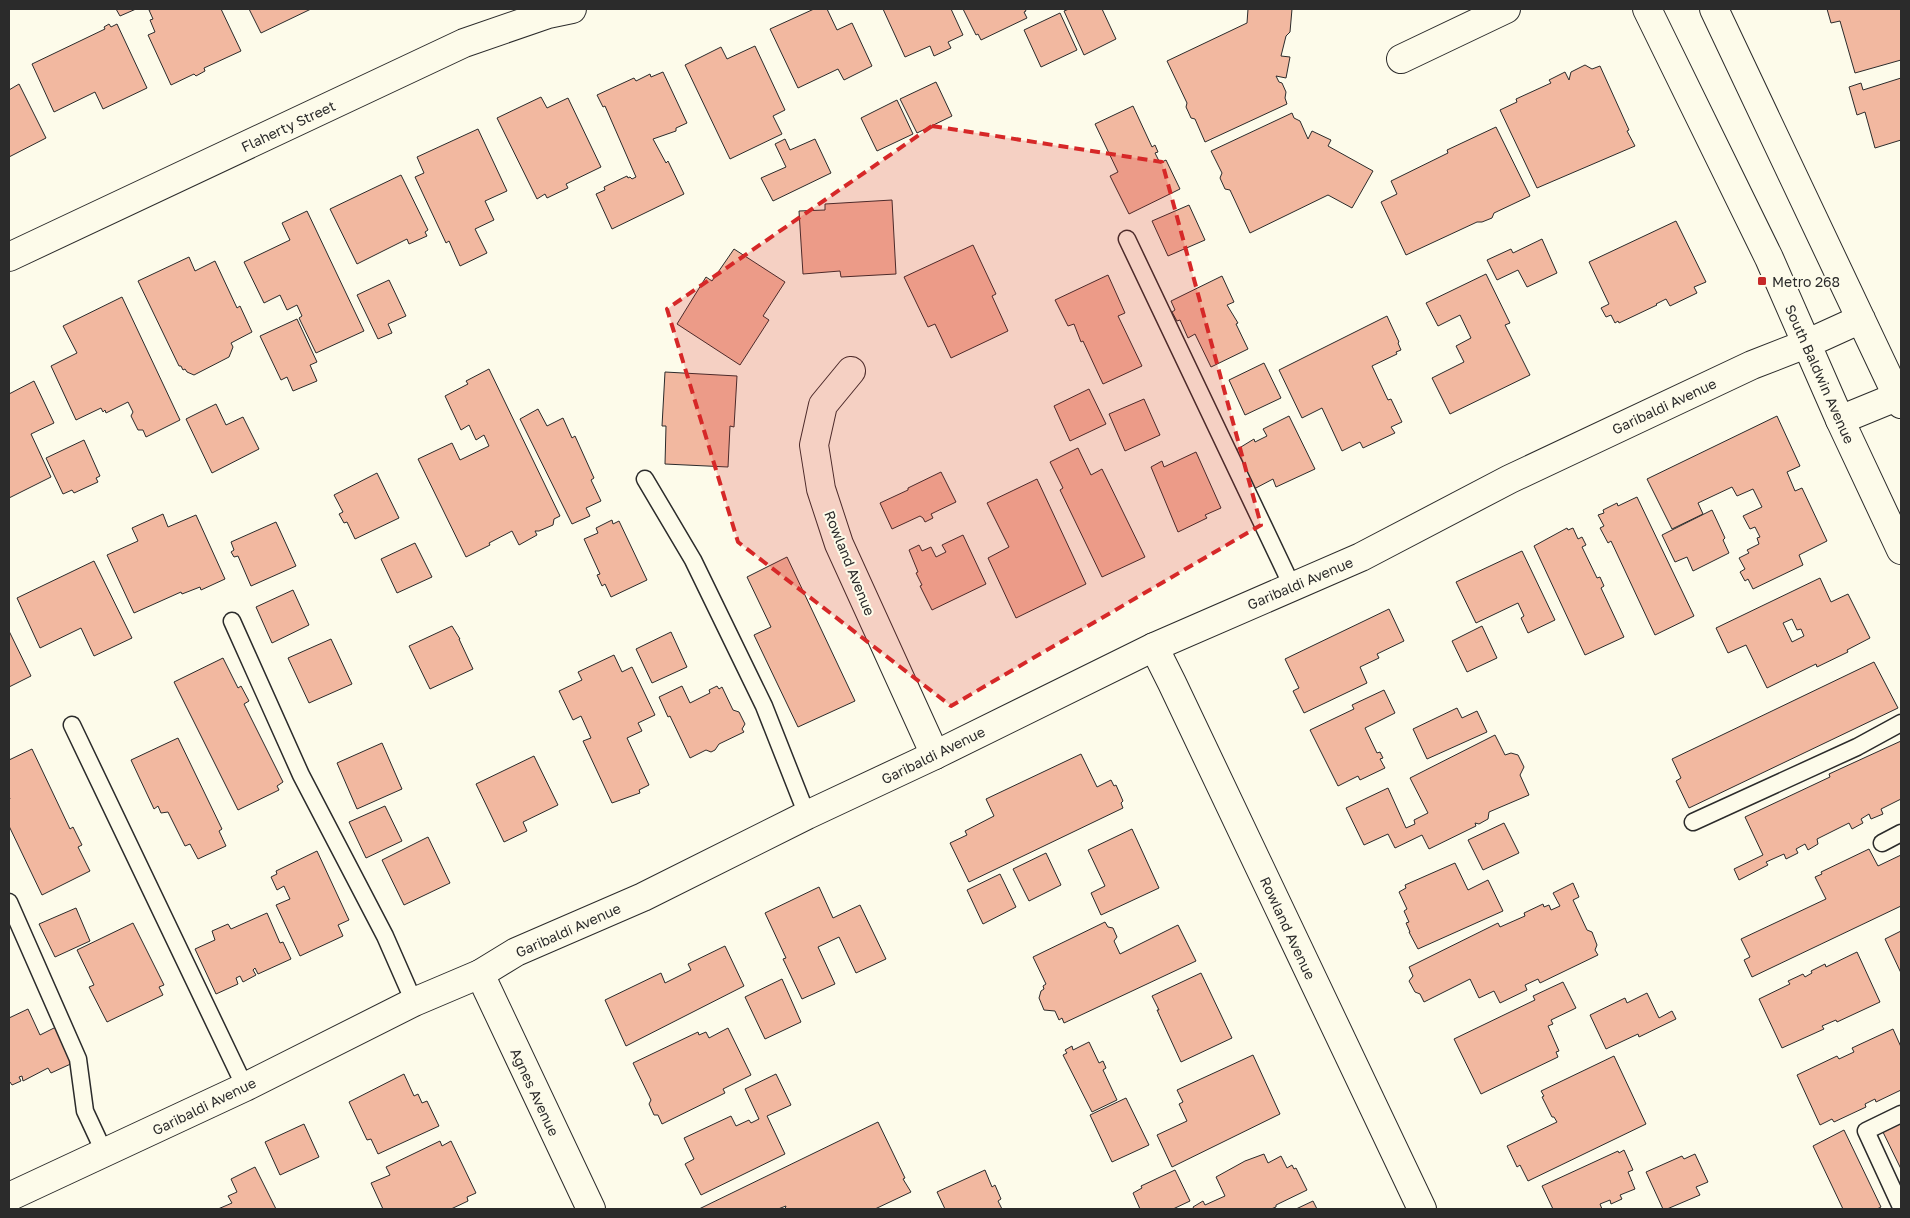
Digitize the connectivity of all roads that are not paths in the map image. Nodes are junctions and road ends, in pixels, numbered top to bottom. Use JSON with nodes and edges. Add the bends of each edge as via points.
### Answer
{"nodes":[{"id":1,"x":572,"y":9,"type":"edge"},
{"id":2,"x":1506,"y":9,"type":"edge"},
{"id":3,"x":1647,"y":9,"type":"edge"},
{"id":4,"x":1714,"y":9,"type":"edge"},
{"id":5,"x":1401,"y":58,"type":"dead end"},
{"id":6,"x":1127,"y":239,"type":"dead end"},
{"id":7,"x":9,"y":257,"type":"edge"},
{"id":8,"x":1861,"y":319,"type":"junction"},
{"id":9,"x":1806,"y":344,"type":"junction"},
{"id":10,"x":851,"y":371,"type":"dead end"},
{"id":11,"x":1900,"y":398,"type":"edge"},
{"id":12,"x":1840,"y":420,"type":"junction"},
{"id":13,"x":645,"y":479,"type":"dead end"},
{"id":14,"x":1901,"y":550,"type":"edge"},
{"id":15,"x":1292,"y":586,"type":"junction"},
{"id":16,"x":232,"y":621,"type":"dead end"},
{"id":17,"x":1154,"y":647,"type":"junction"},
{"id":18,"x":1901,"y":723,"type":"edge"},
{"id":19,"x":72,"y":725,"type":"dead end"},
{"id":20,"x":935,"y":755,"type":"junction"},
{"id":21,"x":807,"y":815,"type":"junction"},
{"id":22,"x":1694,"y":822,"type":"dead end"},
{"id":23,"x":1901,"y":833,"type":"edge"},
{"id":24,"x":1882,"y":843,"type":"dead end"},
{"id":25,"x":9,"y":902,"type":"edge"},
{"id":26,"x":480,"y":974,"type":"junction"},
{"id":27,"x":414,"y":1002,"type":"junction"},
{"id":28,"x":245,"y":1087,"type":"junction"},
{"id":29,"x":1901,"y":1114,"type":"edge"},
{"id":30,"x":105,"y":1154,"type":"junction"},
{"id":31,"x":9,"y":1198,"type":"edge"},
{"id":32,"x":1901,"y":1207,"type":"edge"},
{"id":33,"x":591,"y":1209,"type":"edge"},
{"id":34,"x":1422,"y":1209,"type":"edge"}],
"edges":[{"from":1,"to":7,"type":"street","name":"Flaherty Street","via":[[464,43]]},
{"from":2,"to":5,"type":"street"},
{"from":3,"to":9,"type":"street","name":"South Baldwin Avenue","via":[[1769,258]]},
{"from":4,"to":8,"type":"street"},
{"from":6,"to":15,"type":"lane"},
{"from":8,"to":9,"type":"street","name":"Garibaldi Avenue"},
{"from":8,"to":11,"type":"street"},
{"from":9,"to":12,"type":"street","name":"South Baldwin Avenue"},
{"from":9,"to":15,"type":"street","name":"Garibaldi Avenue","via":[[1752,365],[1582,445],[1361,557]]},
{"from":10,"to":20,"type":"street","name":"Rowland Avenue","via":[[823,405],[814,445],[821,489],[839,544]]},
{"from":11,"to":12,"type":"street"},
{"from":12,"to":14,"type":"street","name":"South Baldwin Avenue"},
{"from":13,"to":21,"type":"lane","via":[[693,560],[764,706]]},
{"from":15,"to":17,"type":"street","name":"Garibaldi Avenue"},
{"from":16,"to":27,"type":"lane","via":[[302,775]]},
{"from":17,"to":20,"type":"street","name":"Garibaldi Avenue"},
{"from":17,"to":34,"type":"street","name":"Rowland Avenue"},
{"from":18,"to":22,"type":"lane","via":[[1857,747]]},
{"from":19,"to":28,"type":"lane"},
{"from":20,"to":21,"type":"street","name":"Garibaldi Avenue"},
{"from":21,"to":26,"type":"street","name":"Garibaldi Avenue","via":[[643,897],[516,952]]},
{"from":23,"to":24,"type":"lane"},
{"from":25,"to":30,"type":"lane","via":[[78,1059],[85,1111]]},
{"from":26,"to":27,"type":"street","name":"Garibaldi Avenue"},
{"from":26,"to":33,"type":"street","name":"Agnes Avenue"},
{"from":27,"to":28,"type":"street","name":"Garibaldi Avenue"},
{"from":28,"to":30,"type":"street","name":"Garibaldi Avenue"},
{"from":29,"to":32,"type":"lane","via":[[1866,1131]]},
{"from":30,"to":31,"type":"street","name":"Garibaldi Avenue"}]}
